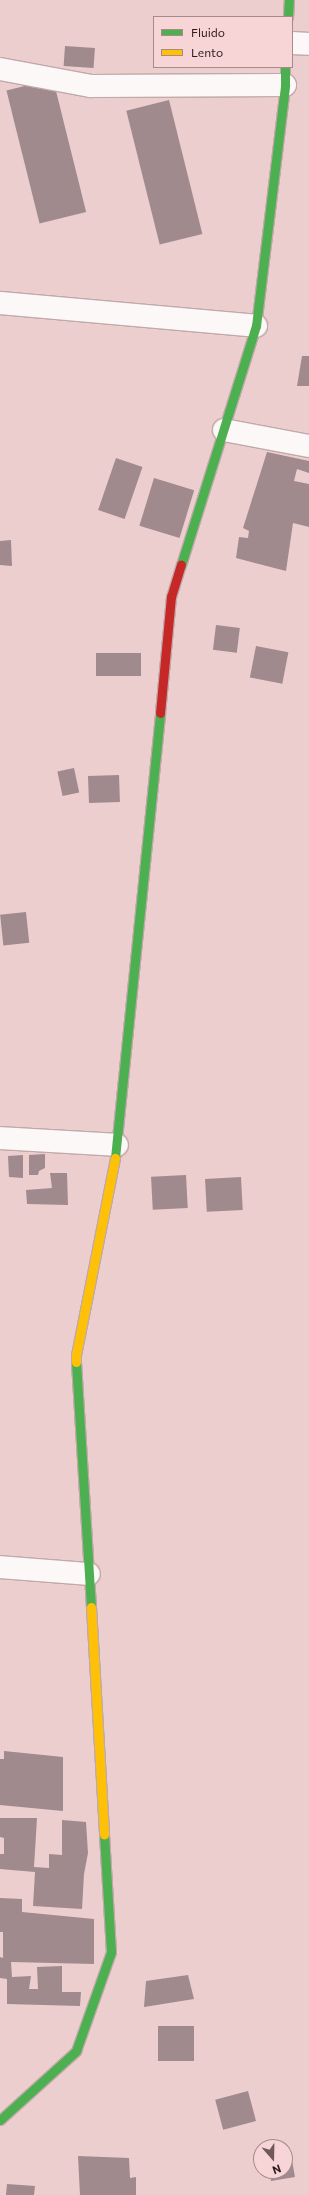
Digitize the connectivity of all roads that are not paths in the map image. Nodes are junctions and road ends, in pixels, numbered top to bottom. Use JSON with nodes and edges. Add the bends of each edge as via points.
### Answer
{"nodes":[{"id":1,"x":290,"y":0,"type":"edge"},
{"id":2,"x":288,"y":16,"type":"edge"},
{"id":3,"x":293,"y":43,"type":"edge"},
{"id":4,"x":309,"y":44,"type":"edge"},
{"id":5,"x":0,"y":68,"type":"edge"},
{"id":6,"x":285,"y":76,"type":"edge"},
{"id":7,"x":0,"y":303,"type":"edge"},
{"id":8,"x":256,"y":326,"type":"junction"},
{"id":9,"x":224,"y":430,"type":"junction"},
{"id":10,"x":309,"y":446,"type":"edge"},
{"id":11,"x":0,"y":1138,"type":"edge"},
{"id":12,"x":117,"y":1145,"type":"junction"},
{"id":13,"x":0,"y":1567,"type":"edge"},
{"id":14,"x":89,"y":1574,"type":"junction"},
{"id":15,"x":0,"y":2120,"type":"edge"}],
"edges":[{"from":1,"to":2,"type":"main road"},
{"from":3,"to":4,"type":"street"},
{"from":5,"to":6,"type":"street","via":[[91,86]]},
{"from":6,"to":8,"type":"main road"},
{"from":7,"to":8,"type":"street"},
{"from":8,"to":9,"type":"main road"},
{"from":9,"to":10,"type":"street"},
{"from":9,"to":12,"type":"main road","via":[[171,597]]},
{"from":11,"to":12,"type":"street"},
{"from":12,"to":14,"type":"main road","via":[[76,1355]]},
{"from":13,"to":14,"type":"street"},
{"from":14,"to":15,"type":"main road","via":[[112,1952],[76,2051]]}]}
